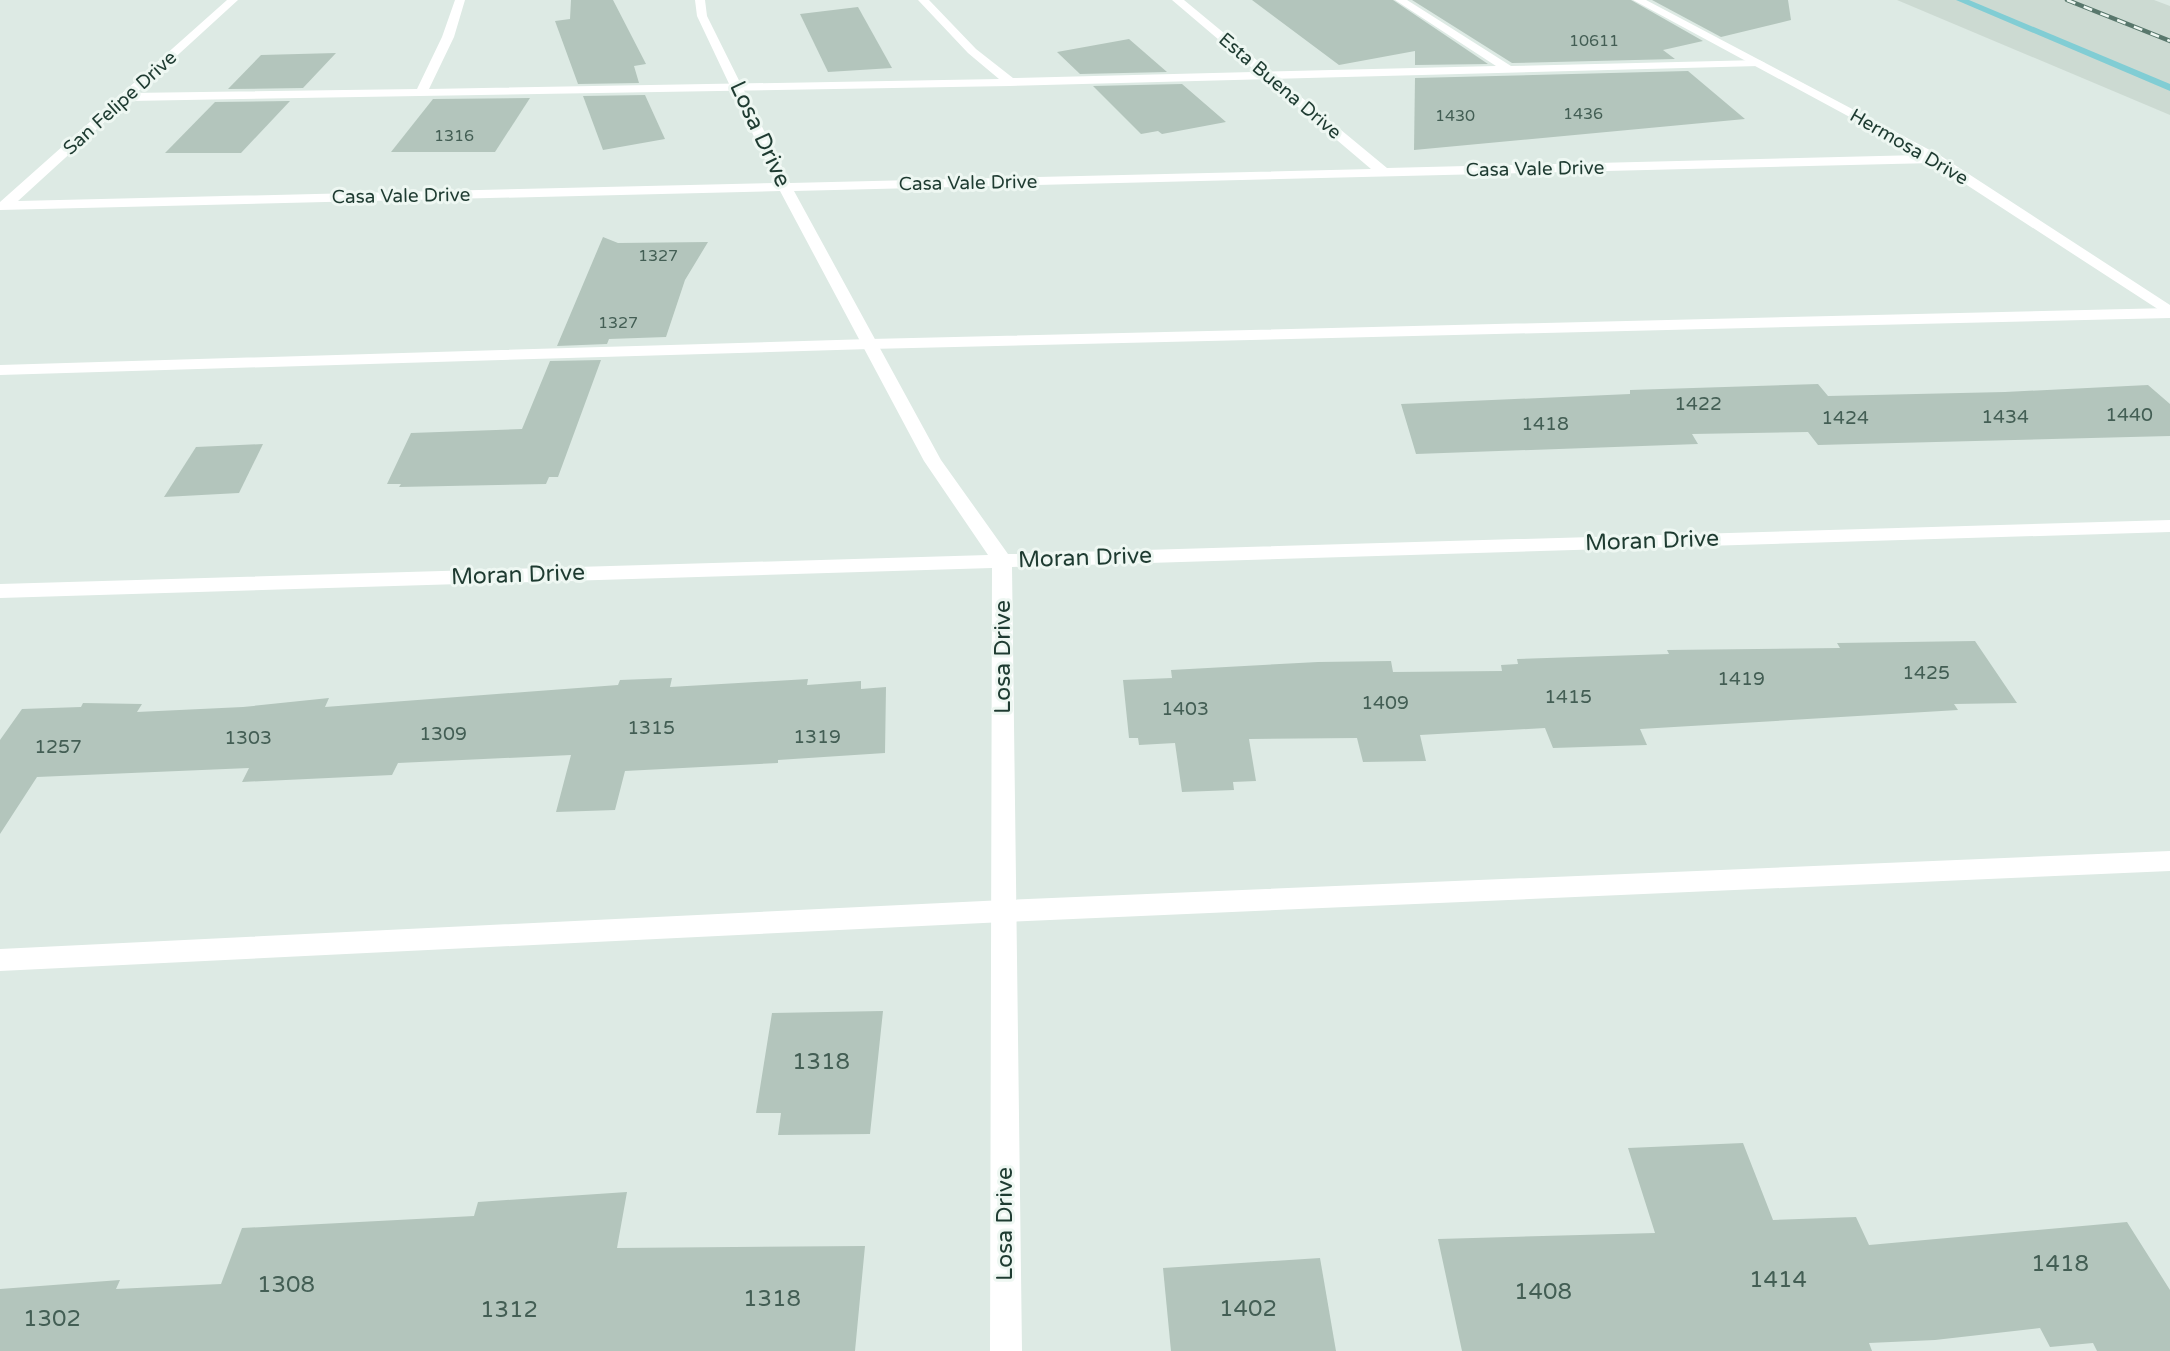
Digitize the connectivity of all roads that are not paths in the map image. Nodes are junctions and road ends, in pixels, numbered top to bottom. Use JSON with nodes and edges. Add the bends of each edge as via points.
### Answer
{"nodes":[{"id":1,"x":233,"y":0,"type":"edge"},
{"id":2,"x":460,"y":0,"type":"edge"},
{"id":3,"x":700,"y":0,"type":"edge"},
{"id":4,"x":923,"y":0,"type":"edge"},
{"id":5,"x":1177,"y":0,"type":"edge"},
{"id":6,"x":1400,"y":0,"type":"edge"},
{"id":7,"x":1637,"y":0,"type":"edge"},
{"id":8,"x":1759,"y":64,"type":"junction"},
{"id":9,"x":1511,"y":70,"type":"junction"},
{"id":10,"x":1267,"y":75,"type":"junction"},
{"id":11,"x":1010,"y":82,"type":"junction"},
{"id":12,"x":737,"y":85,"type":"junction"},
{"id":13,"x":421,"y":93,"type":"junction"},
{"id":14,"x":129,"y":97,"type":"junction"},
{"id":15,"x":1936,"y":159,"type":"junction"},
{"id":16,"x":1383,"y":172,"type":"junction"},
{"id":17,"x":785,"y":187,"type":"junction"},
{"id":18,"x":3,"y":205,"type":"edge"},
{"id":19,"x":2170,"y":312,"type":"edge"},
{"id":20,"x":870,"y":344,"type":"junction"},
{"id":21,"x":0,"y":370,"type":"edge"},
{"id":22,"x":2170,"y":526,"type":"edge"},
{"id":23,"x":1002,"y":560,"type":"junction"},
{"id":24,"x":0,"y":591,"type":"edge"},
{"id":25,"x":2170,"y":861,"type":"edge"},
{"id":26,"x":1004,"y":911,"type":"junction"},
{"id":27,"x":0,"y":960,"type":"edge"},
{"id":28,"x":1006,"y":1351,"type":"edge"}],
"edges":[{"from":1,"to":14,"type":"street","name":"San Felipe Drive"},
{"from":2,"to":13,"type":"street"},
{"from":3,"to":12,"type":"street","name":"Losa Drive","via":[[702,16]]},
{"from":4,"to":11,"type":"street","via":[[972,51]]},
{"from":5,"to":10,"type":"street","name":"Esta Buena Drive"},
{"from":6,"to":9,"type":"street"},
{"from":7,"to":8,"type":"street","name":"Hermosa Drive"},
{"from":8,"to":9,"type":"street"},
{"from":8,"to":15,"type":"street","name":"Hermosa Drive"},
{"from":9,"to":10,"type":"street"},
{"from":10,"to":11,"type":"street"},
{"from":10,"to":16,"type":"street","name":"Esta Buena Drive"},
{"from":11,"to":12,"type":"street"},
{"from":12,"to":13,"type":"street"},
{"from":12,"to":17,"type":"street","name":"Losa Drive"},
{"from":13,"to":14,"type":"street"},
{"from":14,"to":18,"type":"street","name":"San Felipe Drive"},
{"from":15,"to":16,"type":"street","name":"Casa Vale Drive"},
{"from":15,"to":19,"type":"street","name":"Hermosa Drive"},
{"from":16,"to":17,"type":"street","name":"Casa Vale Drive"},
{"from":17,"to":18,"type":"street","name":"Casa Vale Drive"},
{"from":17,"to":20,"type":"street","name":"Losa Drive"},
{"from":19,"to":20,"type":"street"},
{"from":20,"to":21,"type":"street"},
{"from":20,"to":23,"type":"street","name":"Losa Drive","via":[[933,461]]},
{"from":22,"to":23,"type":"street","name":"Moran Drive"},
{"from":23,"to":24,"type":"street","name":"Moran Drive"},
{"from":23,"to":26,"type":"street","name":"Losa Drive"},
{"from":25,"to":26,"type":"street"},
{"from":26,"to":27,"type":"street"},
{"from":26,"to":28,"type":"street","name":"Losa Drive"}]}
